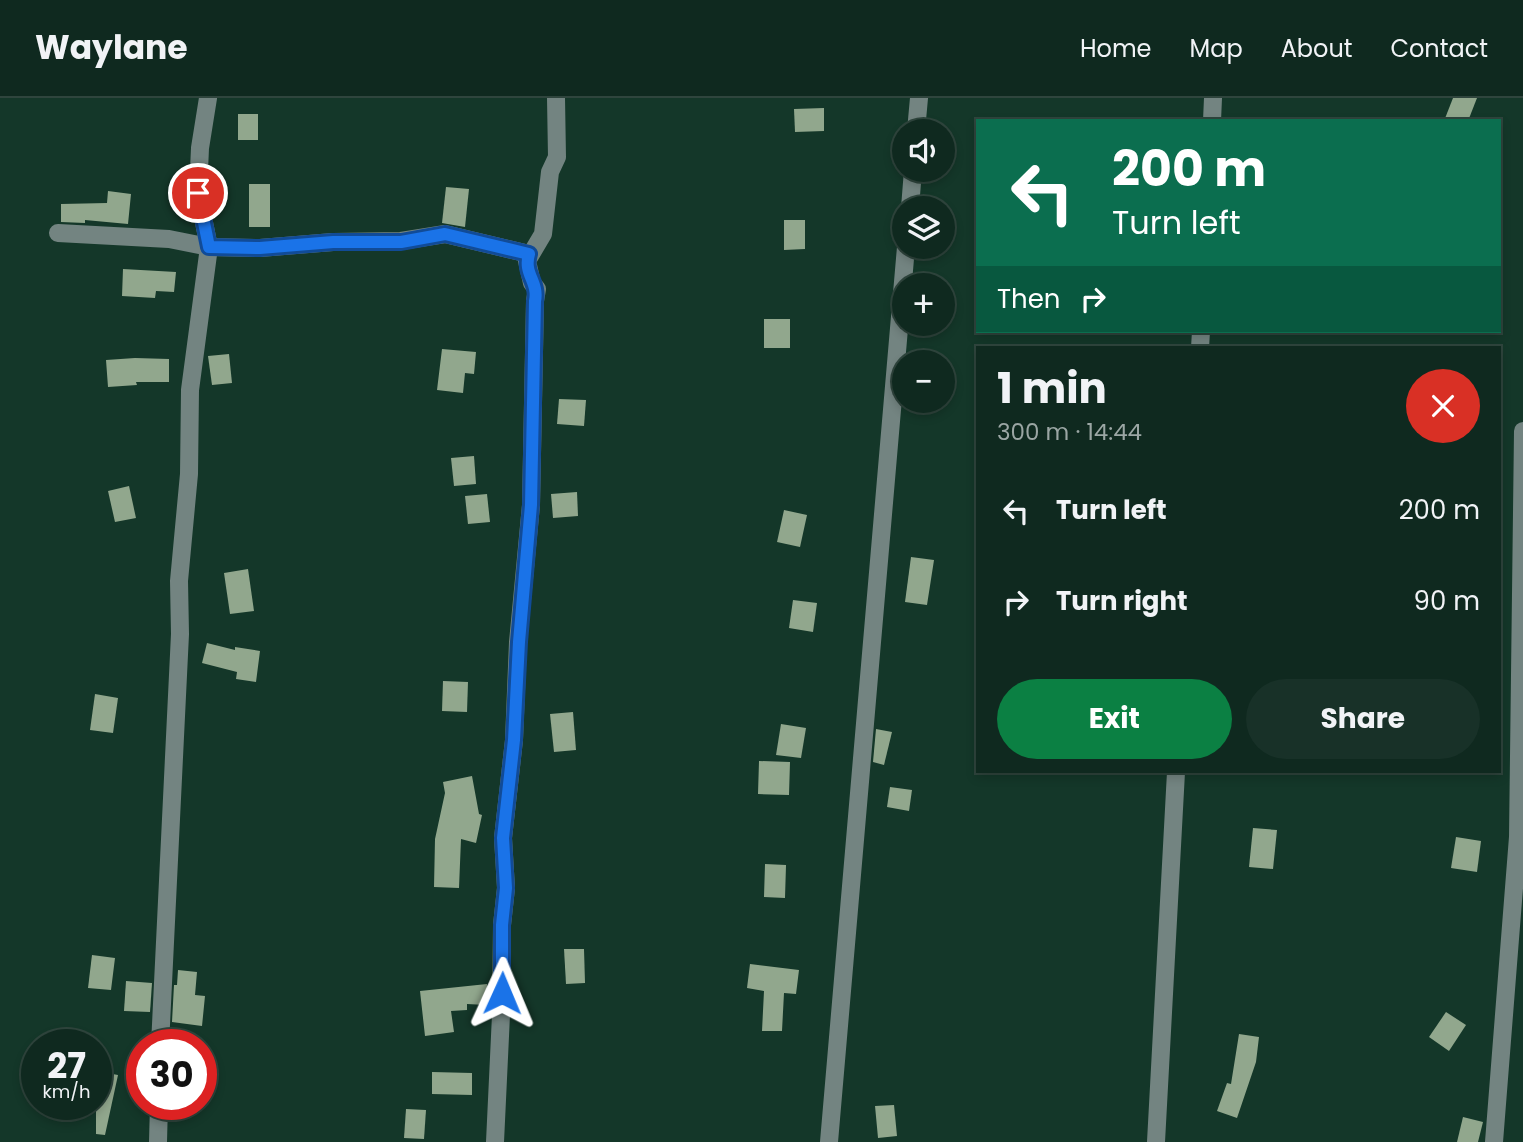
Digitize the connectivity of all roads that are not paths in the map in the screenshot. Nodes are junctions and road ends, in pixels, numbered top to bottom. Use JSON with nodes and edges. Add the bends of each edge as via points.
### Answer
{"nodes":[{"id":1,"x":208,"y":98,"type":"edge"},
{"id":2,"x":556,"y":98,"type":"edge"},
{"id":3,"x":919,"y":98,"type":"edge"},
{"id":4,"x":1213,"y":98,"type":"edge"},
{"id":5,"x":917,"y":119,"type":"edge"},
{"id":6,"x":1212,"y":119,"type":"edge"},
{"id":7,"x":58,"y":233,"type":"dead end"},
{"id":8,"x":209,"y":247,"type":"junction"},
{"id":9,"x":529,"y":254,"type":"junction"},
{"id":10,"x":905,"y":259,"type":"edge"},
{"id":11,"x":1523,"y":431,"type":"edge"},
{"id":12,"x":1176,"y":773,"type":"edge"},
{"id":13,"x":161,"y":1029,"type":"edge"},
{"id":14,"x":159,"y":1120,"type":"edge"},
{"id":15,"x":158,"y":1142,"type":"edge"},
{"id":16,"x":495,"y":1142,"type":"edge"},
{"id":17,"x":829,"y":1142,"type":"edge"},
{"id":18,"x":1156,"y":1142,"type":"edge"},
{"id":19,"x":1494,"y":1142,"type":"edge"}],
"edges":[{"from":1,"to":8,"type":"street","via":[[198,193]]},
{"from":2,"to":9,"type":"street","via":[[557,157],[550,172],[544,233]]},
{"from":3,"to":5,"type":"street"},
{"from":4,"to":6,"type":"street"},
{"from":7,"to":8,"type":"street","via":[[169,239]]},
{"from":8,"to":9,"type":"street","via":[[401,242],[445,234]]},
{"from":8,"to":13,"type":"street","via":[[190,390]]},
{"from":9,"to":16,"type":"street","via":[[527,269],[537,289],[531,505],[503,838],[506,888]]},
{"from":10,"to":17,"type":"street"},
{"from":11,"to":19,"type":"street","via":[[1518,836]]},
{"from":12,"to":18,"type":"street"},
{"from":14,"to":15,"type":"street"}]}
